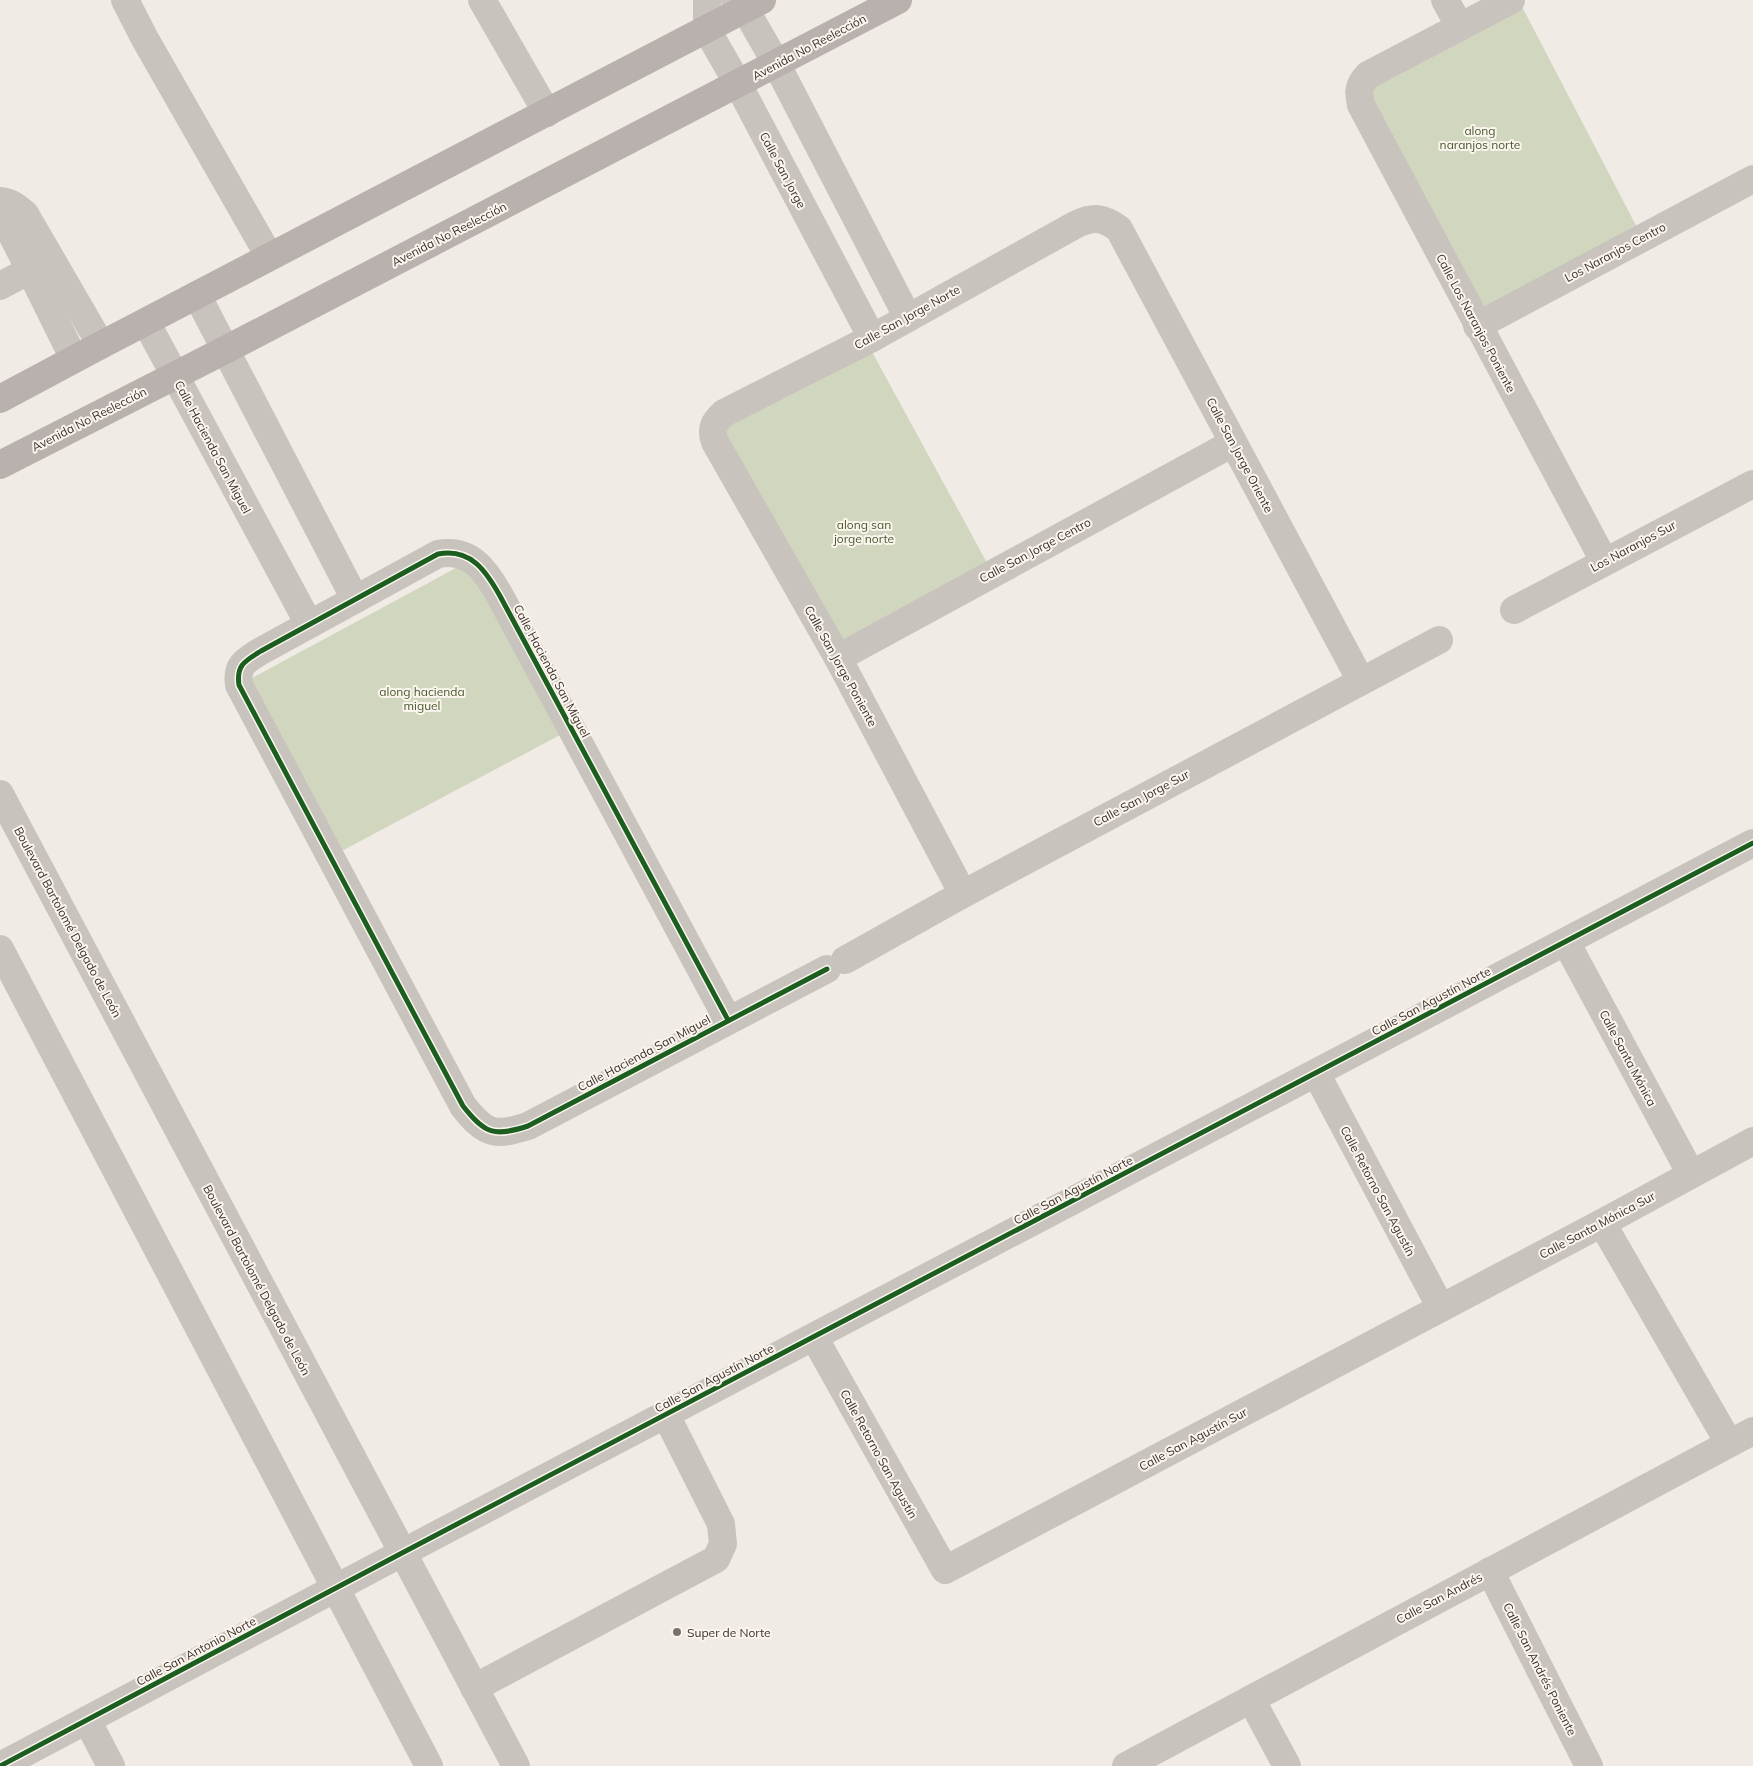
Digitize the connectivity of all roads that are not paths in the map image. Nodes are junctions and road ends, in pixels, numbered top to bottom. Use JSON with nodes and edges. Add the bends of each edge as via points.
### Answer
{"nodes":[{"id":1,"x":126,"y":0,"type":"edge"},
{"id":2,"x":482,"y":0,"type":"edge"},
{"id":3,"x":707,"y":0,"type":"edge"},
{"id":4,"x":898,"y":0,"type":"edge"},
{"id":5,"x":1445,"y":0,"type":"edge"},
{"id":6,"x":1508,"y":1,"type":"edge"},
{"id":7,"x":747,"y":3,"type":"edge"},
{"id":8,"x":1460,"y":27,"type":"junction"},
{"id":9,"x":707,"y":30,"type":"junction"},
{"id":10,"x":776,"y":63,"type":"junction"},
{"id":11,"x":738,"y":84,"type":"junction"},
{"id":12,"x":547,"y":113,"type":"junction"},
{"id":13,"x":1753,"y":179,"type":"edge"},
{"id":14,"x":0,"y":201,"type":"edge"},
{"id":15,"x":0,"y":211,"type":"edge"},
{"id":16,"x":1120,"y":229,"type":"joint"},
{"id":17,"x":269,"y":256,"type":"junction"},
{"id":18,"x":30,"y":270,"type":"junction"},
{"id":19,"x":0,"y":286,"type":"edge"},
{"id":20,"x":197,"y":295,"type":"junction"},
{"id":21,"x":908,"y":318,"type":"junction"},
{"id":22,"x":146,"y":322,"type":"junction"},
{"id":23,"x":1478,"y":326,"type":"junction"},
{"id":24,"x":872,"y":338,"type":"junction"},
{"id":25,"x":101,"y":345,"type":"junction"},
{"id":26,"x":225,"y":350,"type":"junction"},
{"id":27,"x":74,"y":359,"type":"junction"},
{"id":28,"x":174,"y":376,"type":"junction"},
{"id":29,"x":0,"y":399,"type":"edge"},
{"id":30,"x":715,"y":442,"type":"joint"},
{"id":31,"x":1233,"y":443,"type":"junction"},
{"id":32,"x":0,"y":465,"type":"edge"},
{"id":33,"x":1753,"y":484,"type":"edge"},
{"id":34,"x":1604,"y":561,"type":"junction"},
{"id":35,"x":355,"y":599,"type":"junction"},
{"id":36,"x":1514,"y":610,"type":"dead end"},
{"id":37,"x":309,"y":624,"type":"junction"},
{"id":38,"x":1439,"y":640,"type":"dead end"},
{"id":39,"x":838,"y":658,"type":"junction"},
{"id":40,"x":1361,"y":681,"type":"junction"},
{"id":41,"x":0,"y":794,"type":"edge"},
{"id":42,"x":1753,"y":844,"type":"edge"},
{"id":43,"x":963,"y":894,"type":"junction"},
{"id":44,"x":1566,"y":942,"type":"junction"},
{"id":45,"x":0,"y":949,"type":"edge"},
{"id":46,"x":728,"y":1020,"type":"junction"},
{"id":47,"x":1316,"y":1073,"type":"junction"},
{"id":48,"x":1753,"y":1141,"type":"edge"},
{"id":49,"x":1691,"y":1174,"type":"junction"},
{"id":50,"x":1602,"y":1223,"type":"junction"},
{"id":51,"x":1441,"y":1308,"type":"junction"},
{"id":52,"x":814,"y":1337,"type":"junction"},
{"id":53,"x":666,"y":1415,"type":"junction"},
{"id":54,"x":1753,"y":1431,"type":"edge"},
{"id":55,"x":1729,"y":1443,"type":"junction"},
{"id":56,"x":402,"y":1553,"type":"junction"},
{"id":57,"x":945,"y":1570,"type":"joint"},
{"id":58,"x":1490,"y":1572,"type":"junction"},
{"id":59,"x":335,"y":1589,"type":"junction"},
{"id":60,"x":474,"y":1688,"type":"junction"},
{"id":61,"x":1251,"y":1699,"type":"junction"},
{"id":62,"x":86,"y":1720,"type":"junction"},
{"id":63,"x":0,"y":1766,"type":"edge"},
{"id":64,"x":112,"y":1766,"type":"edge"},
{"id":65,"x":429,"y":1766,"type":"edge"},
{"id":66,"x":516,"y":1766,"type":"edge"},
{"id":67,"x":1126,"y":1766,"type":"edge"},
{"id":68,"x":1287,"y":1766,"type":"edge"},
{"id":69,"x":1590,"y":1766,"type":"edge"}],
"edges":[{"from":1,"to":17,"type":"street"},
{"from":2,"to":12,"type":"street"},
{"from":3,"to":9,"type":"street","name":"Calle San Jorge"},
{"from":4,"to":10,"type":"main road","name":"Avenida No Reelección"},
{"from":5,"to":8,"type":"street"},
{"from":6,"to":8,"type":"street"},
{"from":7,"to":9,"type":"main road"},
{"from":7,"to":10,"type":"street"},
{"from":8,"to":23,"type":"street","name":"Calle Los Naranjos Poniente","via":[[1368,75],[1361,82],[1358,94]]},
{"from":9,"to":11,"type":"street","name":"Calle San Jorge"},
{"from":9,"to":12,"type":"main road"},
{"from":10,"to":11,"type":"main road","name":"Avenida No Reelección"},
{"from":10,"to":21,"type":"street"},
{"from":11,"to":24,"type":"street","name":"Calle San Jorge"},
{"from":11,"to":26,"type":"main road","name":"Avenida No Reelección"},
{"from":12,"to":17,"type":"main road"},
{"from":13,"to":23,"type":"street","name":"Los Naranjos Centro"},
{"from":14,"to":25,"type":"street","via":[[17,207],[25,214]]},
{"from":15,"to":18,"type":"street"},
{"from":16,"to":21,"type":"street","name":"Calle San Jorge Norte","via":[[1099,219],[1086,220]]},
{"from":16,"to":31,"type":"street","name":"Calle San Jorge Oriente"},
{"from":17,"to":20,"type":"main road"},
{"from":18,"to":19,"type":"street"},
{"from":18,"to":27,"type":"street"},
{"from":20,"to":22,"type":"main road"},
{"from":20,"to":26,"type":"street"},
{"from":21,"to":24,"type":"street","name":"Calle San Jorge Norte"},
{"from":22,"to":25,"type":"main road"},
{"from":22,"to":28,"type":"street","name":"Calle Hacienda San Miguel"},
{"from":23,"to":34,"type":"street","name":"Calle Los Naranjos Poniente"},
{"from":24,"to":30,"type":"street","name":"Calle San Jorge Norte","via":[[724,413],[713,426]]},
{"from":25,"to":27,"type":"main road"},
{"from":26,"to":28,"type":"main road","name":"Avenida No Reelección"},
{"from":26,"to":35,"type":"street"},
{"from":27,"to":29,"type":"main road"},
{"from":28,"to":32,"type":"main road","name":"Avenida No Reelección"},
{"from":28,"to":37,"type":"street","name":"Calle Hacienda San Miguel"},
{"from":30,"to":39,"type":"street","name":"Calle San Jorge Poniente"},
{"from":31,"to":39,"type":"street","name":"Calle San Jorge Centro"},
{"from":31,"to":40,"type":"street","name":"Calle San Jorge Oriente"},
{"from":33,"to":34,"type":"street","name":"Los Naranjos Sur"},
{"from":34,"to":36,"type":"street","name":"Los Naranjos Sur"},
{"from":35,"to":37,"type":"street","name":"Calle Hacienda San Miguel"},
{"from":35,"to":46,"type":"street","name":"Calle Hacienda San Miguel","via":[[438,554],[450,552],[472,560],[490,578]]},
{"from":37,"to":46,"type":"street","name":"Calle Hacienda San Miguel","via":[[244,663],[238,675],[239,685],[463,1106],[477,1124],[492,1132],[509,1132],[528,1126]]},
{"from":38,"to":40,"type":"street","name":"Calle San Jorge Sur"},
{"from":39,"to":43,"type":"street","name":"Calle San Jorge Poniente"},
{"from":40,"to":43,"type":"street","name":"Calle San Jorge Sur"},
{"from":41,"to":56,"type":"street","name":"Boulevard Bartolomé Delgado de León"},
{"from":42,"to":44,"type":"street","name":"Calle San Agustín Norte"},
{"from":43,"to":46,"type":"street","name":"Calle San Jorge Sur"},
{"from":44,"to":47,"type":"street","name":"Calle San Agustín Norte"},
{"from":44,"to":49,"type":"street","name":"Calle Santa Mónica"},
{"from":45,"to":59,"type":"street"},
{"from":47,"to":51,"type":"street","name":"Calle Retorno San Agustín"},
{"from":47,"to":52,"type":"street","name":"Calle San Agustín Norte"},
{"from":48,"to":49,"type":"street","name":"Calle Santa Mónica Sur"},
{"from":49,"to":50,"type":"street","name":"Calle Santa Mónica Sur"},
{"from":50,"to":51,"type":"street","name":"Calle Santa Mónica Sur"},
{"from":50,"to":55,"type":"street"},
{"from":51,"to":57,"type":"street","name":"Calle San Agustín Sur"},
{"from":52,"to":53,"type":"street","name":"Calle San Agustín Norte"},
{"from":52,"to":57,"type":"street","name":"Calle Retorno San Agustín"},
{"from":53,"to":56,"type":"street","name":"Calle San Agustín Norte"},
{"from":53,"to":60,"type":"street","via":[[721,1524],[723,1544],[716,1559]]},
{"from":54,"to":55,"type":"street","name":"Calle San Andrés"},
{"from":55,"to":58,"type":"street","name":"Calle San Andrés"},
{"from":56,"to":59,"type":"street","name":"Calle San Antonio Norte"},
{"from":56,"to":60,"type":"street","name":"Boulevard Bartolomé Delgado de León"},
{"from":58,"to":61,"type":"street","name":"Calle San Andrés"},
{"from":58,"to":69,"type":"street","name":"Calle San Andrés Poniente"},
{"from":59,"to":62,"type":"street","name":"Calle San Antonio Norte"},
{"from":59,"to":65,"type":"street"},
{"from":60,"to":66,"type":"street","name":"Boulevard Bartolomé Delgado de León"},
{"from":61,"to":67,"type":"street","name":"Calle San Andrés"},
{"from":61,"to":68,"type":"street"},
{"from":62,"to":63,"type":"street","name":"Calle San Antonio Norte"},
{"from":62,"to":64,"type":"street"}]}
